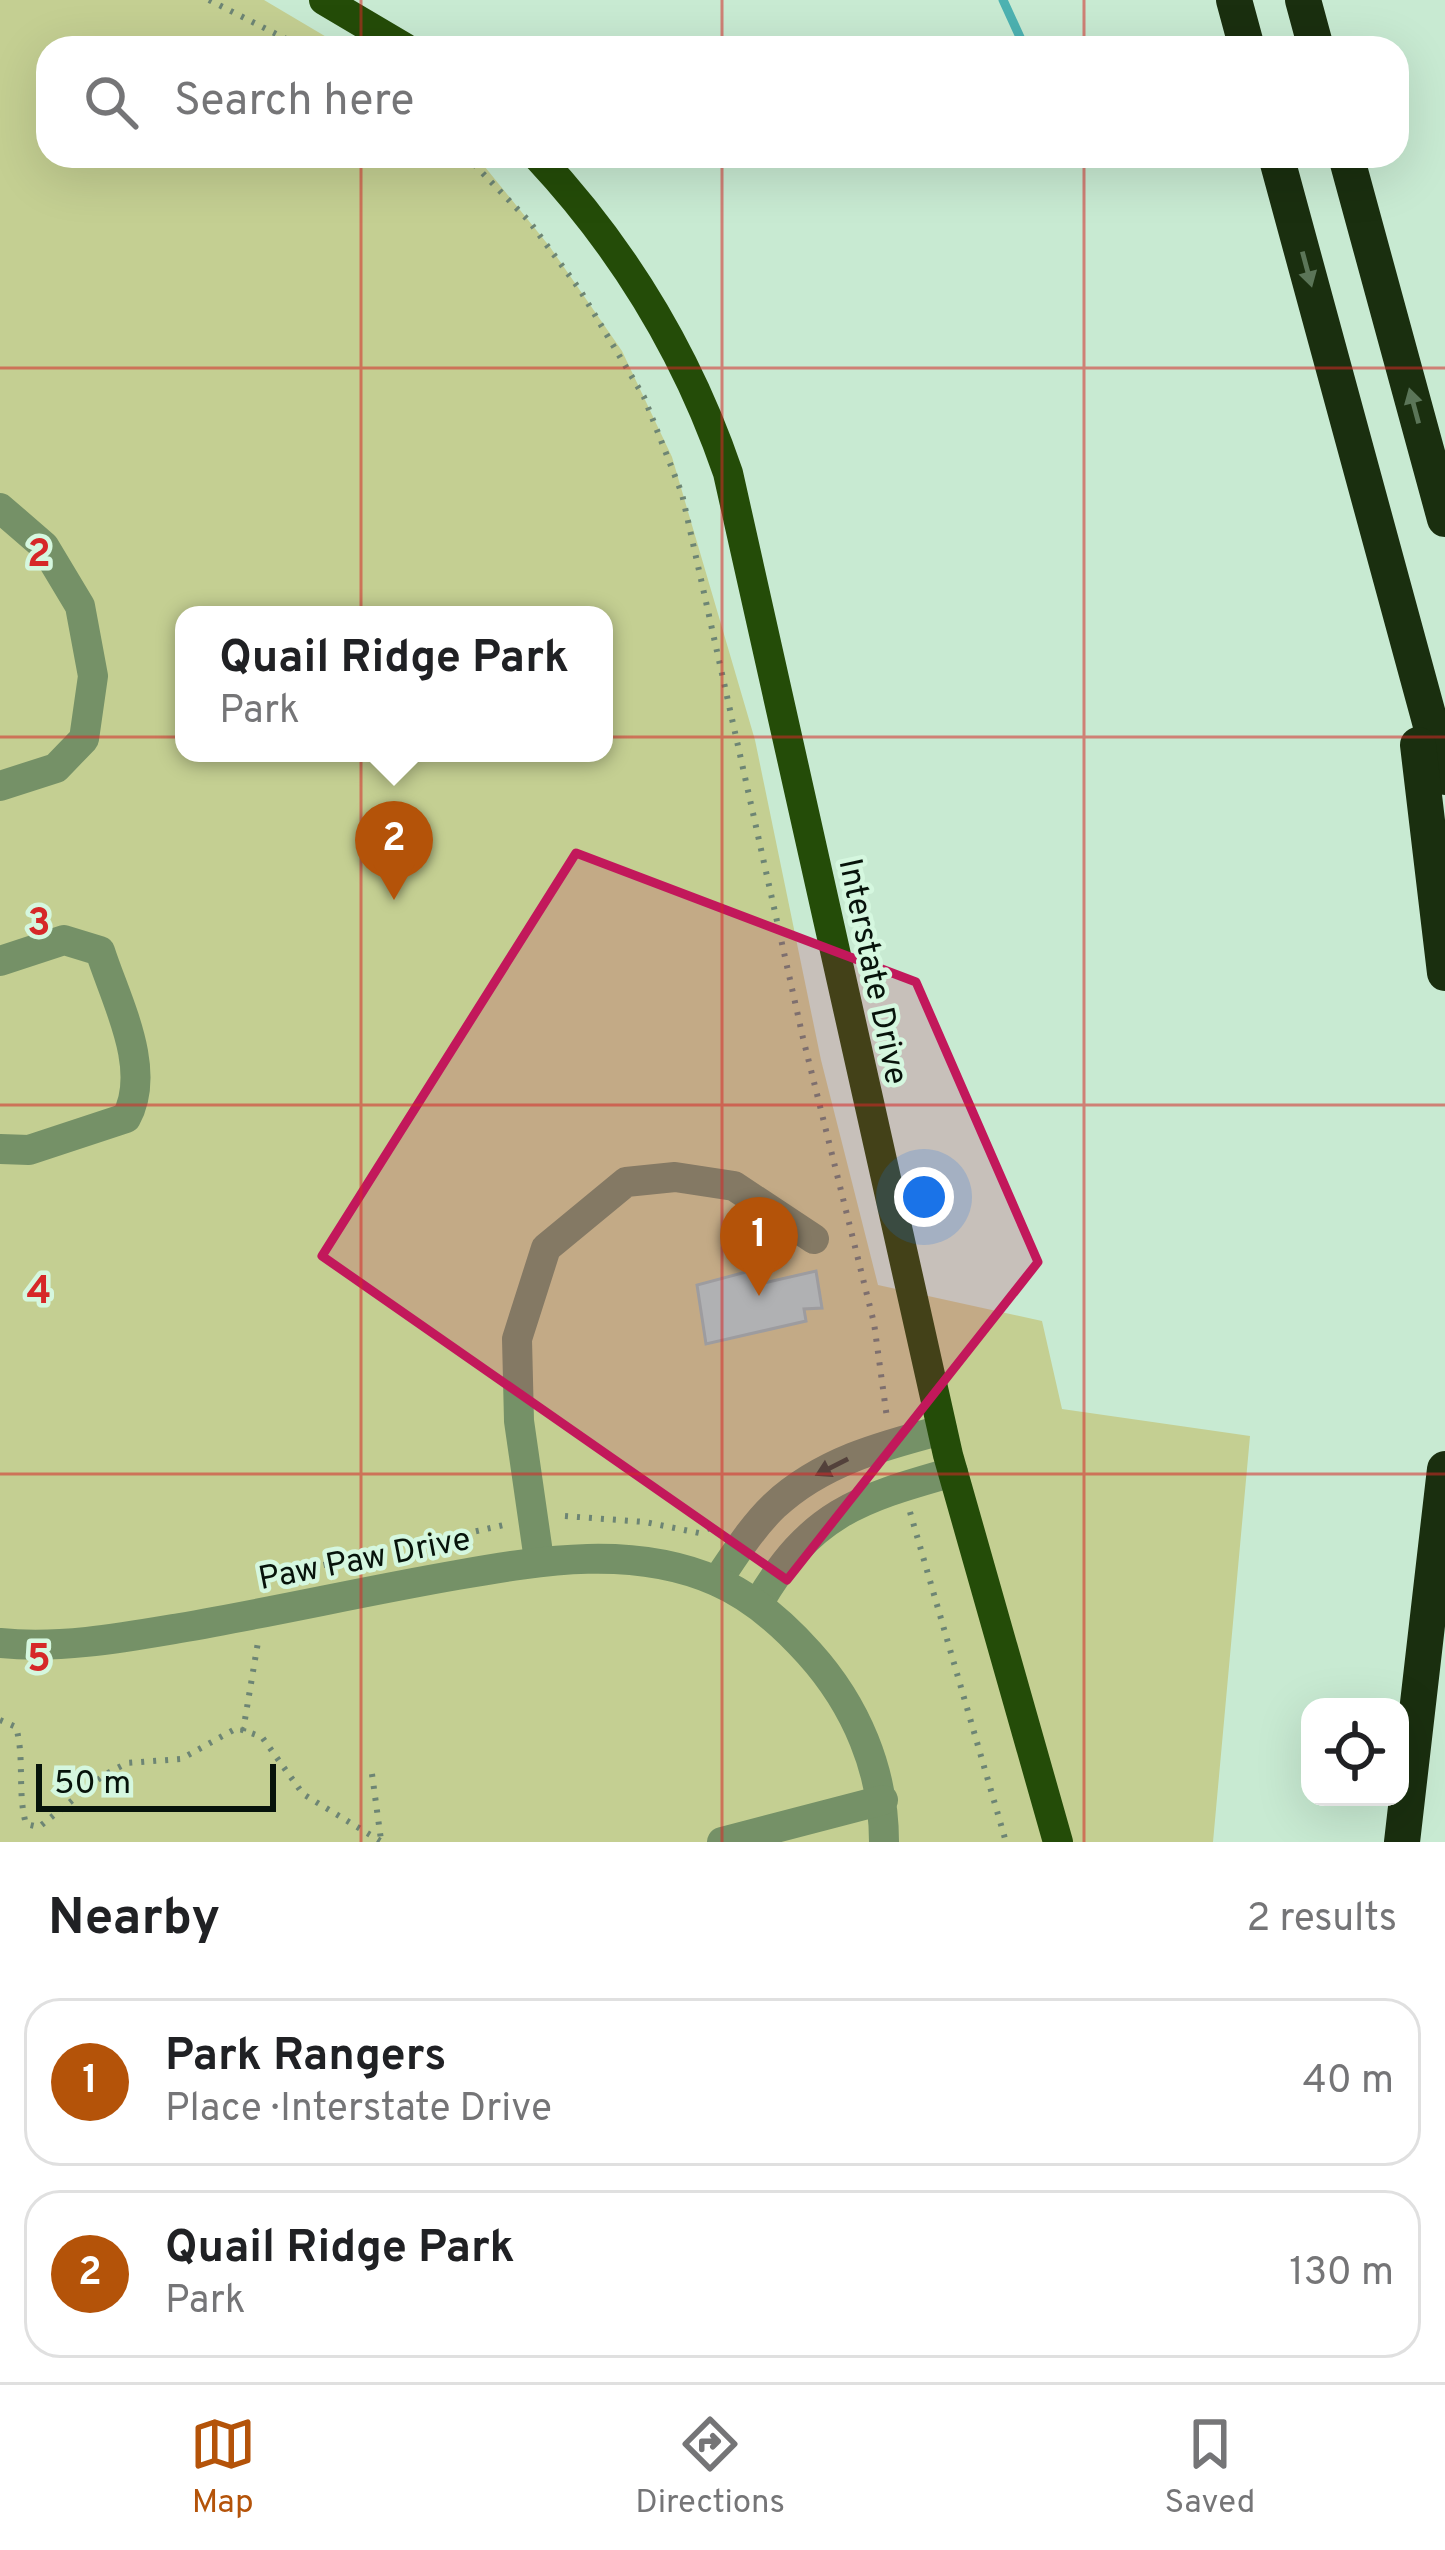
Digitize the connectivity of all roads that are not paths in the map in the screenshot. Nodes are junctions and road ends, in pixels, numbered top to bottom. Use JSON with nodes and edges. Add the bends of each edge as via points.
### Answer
{"nodes":[{"id":1,"x":325,"y":0,"type":"edge"},
{"id":2,"x":1234,"y":0,"type":"edge"},
{"id":3,"x":1303,"y":0,"type":"edge"},
{"id":4,"x":386,"y":36,"type":"edge"},
{"id":5,"x":1244,"y":36,"type":"edge"},
{"id":6,"x":1313,"y":36,"type":"edge"},
{"id":7,"x":548,"y":168,"type":"edge"},
{"id":8,"x":1279,"y":168,"type":"edge"},
{"id":9,"x":1349,"y":168,"type":"edge"},
{"id":10,"x":0,"y":508,"type":"edge"},
{"id":11,"x":1445,"y":519,"type":"edge"},
{"id":12,"x":1404,"y":628,"type":"junction"},
{"id":13,"x":1445,"y":777,"type":"edge"},
{"id":14,"x":0,"y":786,"type":"edge"},
{"id":15,"x":0,"y":961,"type":"edge"},
{"id":16,"x":1445,"y":973,"type":"edge"},
{"id":17,"x":0,"y":1150,"type":"edge"},
{"id":18,"x":814,"y":1239,"type":"dead end"},
{"id":19,"x":942,"y":1430,"type":"junction"},
{"id":20,"x":1445,"y":1468,"type":"edge"},
{"id":21,"x":953,"y":1472,"type":"junction"},
{"id":22,"x":539,"y":1560,"type":"junction"},
{"id":23,"x":737,"y":1593,"type":"junction"},
{"id":24,"x":0,"y":1642,"type":"edge"},
{"id":25,"x":883,"y":1800,"type":"junction"},
{"id":26,"x":722,"y":1842,"type":"edge"},
{"id":27,"x":884,"y":1842,"type":"edge"},
{"id":28,"x":1058,"y":1842,"type":"edge"},
{"id":29,"x":1402,"y":1842,"type":"edge"}],
"edges":[{"from":1,"to":4,"type":"main road"},
{"from":2,"to":5,"type":"highway"},
{"from":3,"to":6,"type":"highway"},
{"from":7,"to":19,"type":"main road","name":"Interstate Drive","via":[[595,220],[659,317],[728,473]]},
{"from":8,"to":12,"type":"highway","one_way":true},
{"from":11,"to":9,"type":"highway","one_way":true},
{"from":10,"to":14,"type":"street","via":[[44,546],[80,606],[93,676],[84,739],[56,768]]},
{"from":12,"to":13,"type":"highway"},
{"from":12,"to":16,"type":"highway"},
{"from":15,"to":17,"type":"street","via":[[64,940],[100,951],[135,1064],[137,1098],[126,1118],[29,1150]]},
{"from":18,"to":22,"type":"street","via":[[734,1186],[675,1177],[626,1182],[546,1248],[518,1339],[519,1421]]},
{"from":19,"to":21,"type":"main road","name":"Interstate Drive"},
{"from":19,"to":23,"type":"street","one_way":true,"via":[[829,1467],[795,1488],[770,1509]]},
{"from":20,"to":29,"type":"highway"},
{"from":21,"to":23,"type":"street","via":[[851,1506]]},
{"from":21,"to":28,"type":"main road","name":"Interstate Drive"},
{"from":22,"to":23,"type":"street","name":"Paw Paw Drive","via":[[669,1566]]},
{"from":22,"to":24,"type":"street","name":"Paw Paw Drive","via":[[102,1641]]},
{"from":23,"to":25,"type":"street","via":[[793,1636],[846,1699]]},
{"from":25,"to":26,"type":"street"},
{"from":25,"to":27,"type":"street"}]}
